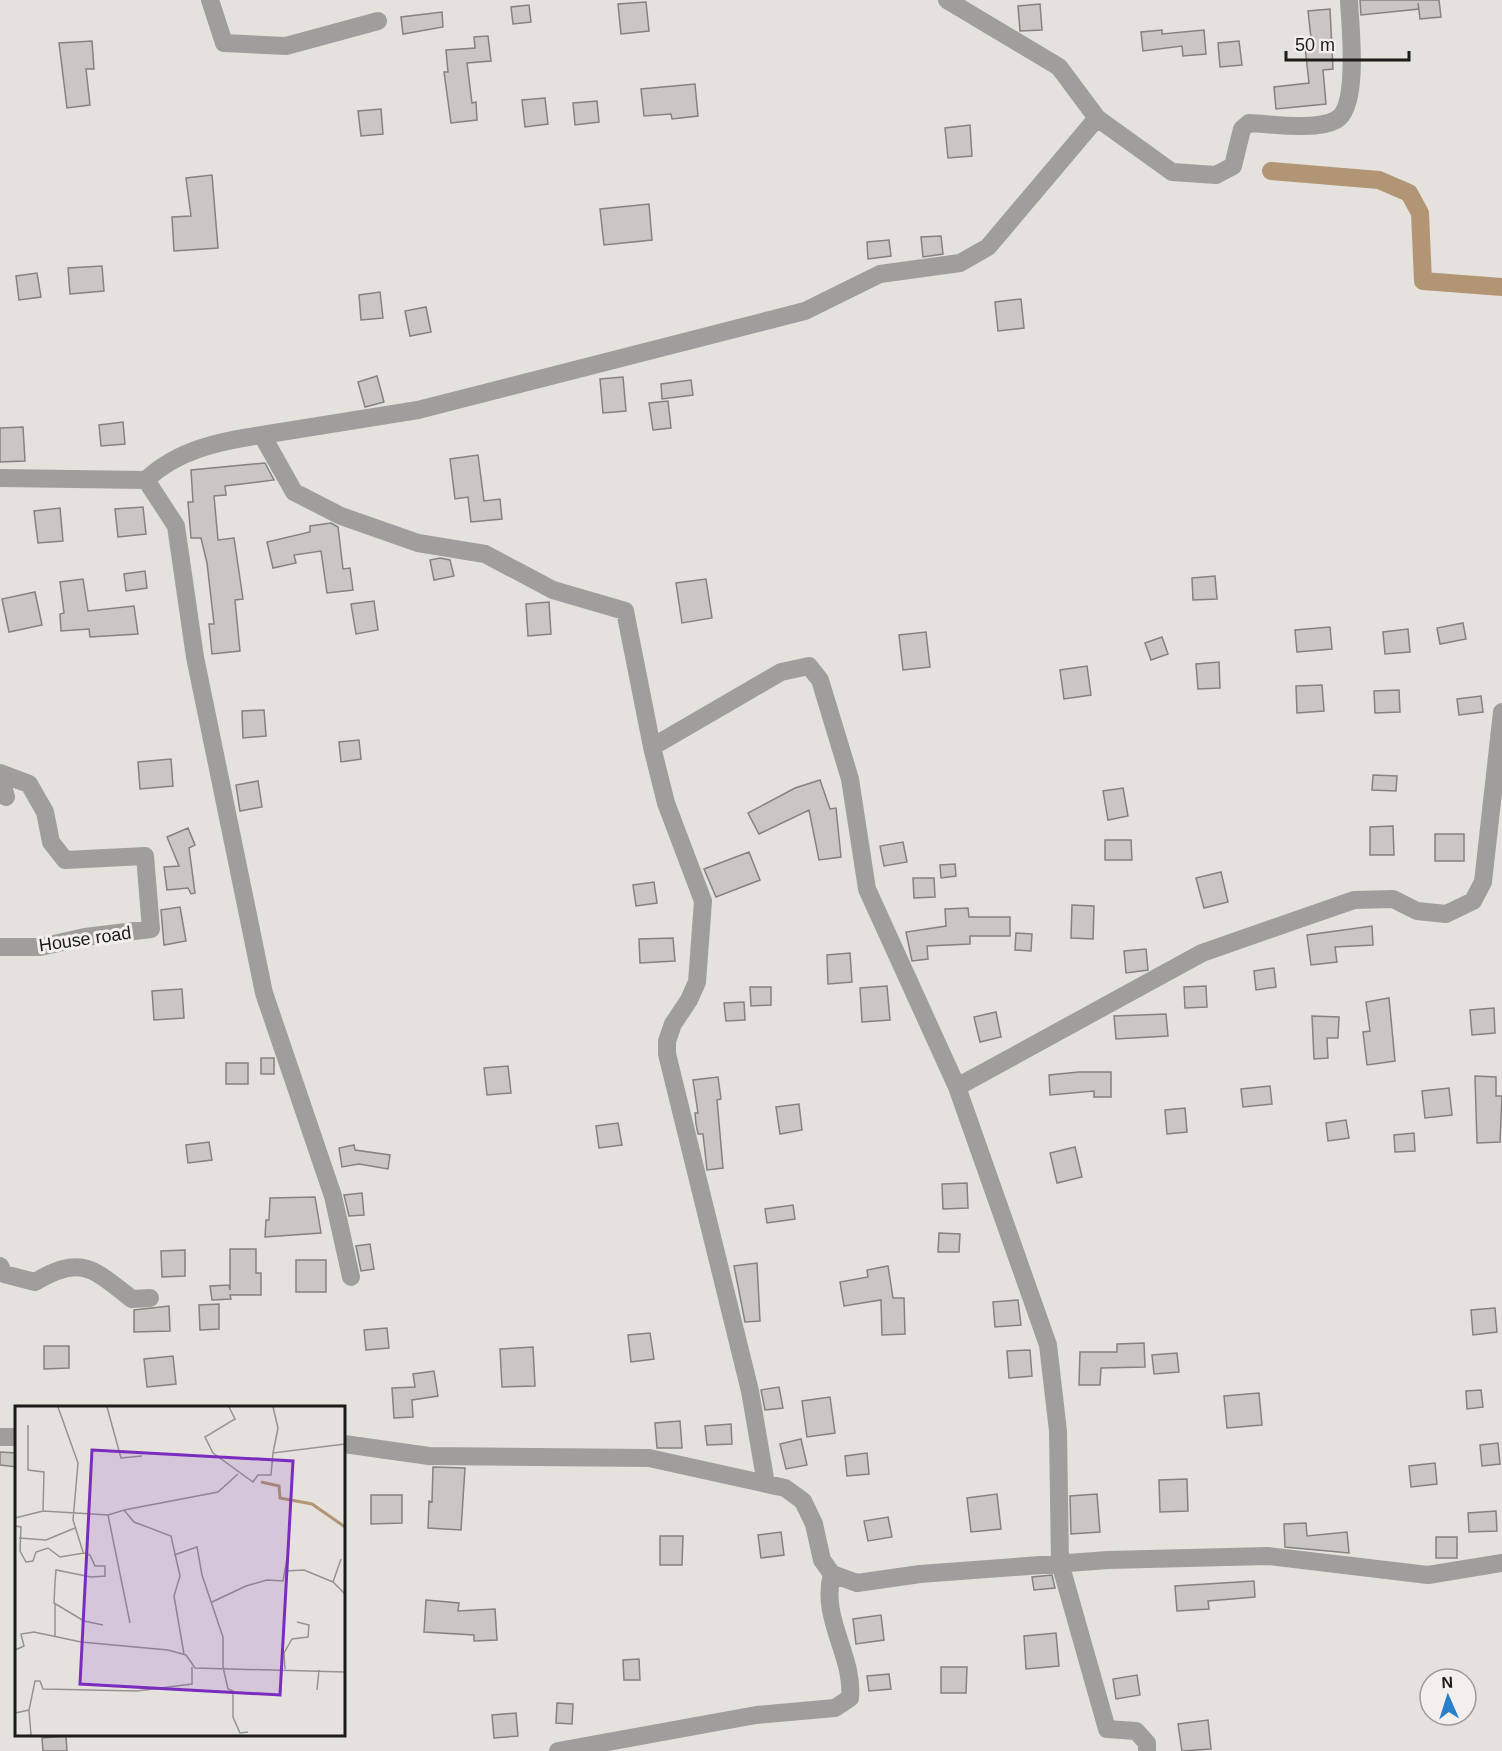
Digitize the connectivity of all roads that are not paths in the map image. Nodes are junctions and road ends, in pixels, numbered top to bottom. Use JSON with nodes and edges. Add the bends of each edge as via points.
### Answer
{"nodes":[{"id":1,"x":210,"y":0,"type":"edge"},
{"id":2,"x":947,"y":0,"type":"edge"},
{"id":3,"x":1349,"y":0,"type":"edge"},
{"id":4,"x":378,"y":21,"type":"dead end"},
{"id":5,"x":1097,"y":118,"type":"junction"},
{"id":6,"x":262,"y":435,"type":"junction"},
{"id":7,"x":0,"y":478,"type":"edge"},
{"id":8,"x":146,"y":480,"type":"junction"},
{"id":9,"x":1502,"y":712,"type":"edge"},
{"id":10,"x":652,"y":747,"type":"junction"},
{"id":11,"x":0,"y":774,"type":"edge"},
{"id":12,"x":6,"y":797,"type":"dead end"},
{"id":13,"x":1497,"y":823,"type":"edge"},
{"id":14,"x":0,"y":947,"type":"edge"},
{"id":15,"x":957,"y":1087,"type":"junction"},
{"id":16,"x":0,"y":1266,"type":"edge"},
{"id":17,"x":351,"y":1277,"type":"dead end"},
{"id":18,"x":150,"y":1298,"type":"dead end"},
{"id":19,"x":345,"y":1444,"type":"edge"},
{"id":20,"x":766,"y":1484,"type":"junction"},
{"id":21,"x":1060,"y":1563,"type":"junction"},
{"id":22,"x":1502,"y":1563,"type":"edge"},
{"id":23,"x":832,"y":1574,"type":"junction"},
{"id":24,"x":558,"y":1751,"type":"edge"},
{"id":25,"x":1147,"y":1751,"type":"edge"}],
"edges":[{"from":1,"to":4,"type":"street","via":[[224,43],[286,46]]},
{"from":2,"to":5,"type":"street","via":[[1059,67]]},
{"from":3,"to":5,"type":"street","via":[[1351,80],[1343,114],[1335,121],[1318,125],[1250,123],[1242,129],[1233,166],[1216,175],[1200,176],[1172,172]]},
{"from":5,"to":6,"type":"street","via":[[988,247],[960,263],[880,274],[805,311],[418,410]]},
{"from":6,"to":8,"type":"street","via":[[183,453]]},
{"from":6,"to":10,"type":"street","via":[[294,492],[341,516],[418,543],[485,554],[553,590],[625,611]]},
{"from":7,"to":8,"type":"street"},
{"from":8,"to":17,"type":"street","via":[[177,526],[195,657],[264,993],[333,1196]]},
{"from":9,"to":13,"type":"street","via":[[1491,797]]},
{"from":10,"to":15,"type":"street","via":[[781,672],[809,666],[820,680],[850,779],[867,889]]},
{"from":10,"to":20,"type":"street","via":[[666,803],[703,901],[697,982],[673,1024],[667,1041],[668,1054],[750,1391]]},
{"from":11,"to":12,"type":"street"},
{"from":11,"to":14,"type":"street","name":"House road","via":[[29,784],[45,812],[51,842],[65,860],[145,856],[151,929],[40,947]]},
{"from":13,"to":15,"type":"street","via":[[1483,882],[1473,901],[1461,909],[1446,914],[1417,911],[1393,899],[1354,900],[1202,953]]},
{"from":15,"to":21,"type":"street","via":[[1048,1345],[1058,1431]]},
{"from":16,"to":18,"type":"street","via":[[4,1274],[34,1282],[57,1269],[92,1268],[132,1299]]},
{"from":19,"to":20,"type":"street","via":[[429,1456],[649,1458]]},
{"from":20,"to":23,"type":"street","via":[[785,1488],[803,1501],[814,1524],[822,1560]]},
{"from":21,"to":22,"type":"street","via":[[1268,1556],[1428,1575]]},
{"from":21,"to":23,"type":"street","via":[[857,1583]]},
{"from":21,"to":25,"type":"street","via":[[1107,1729],[1136,1731],[1147,1743]]},
{"from":23,"to":24,"type":"street","via":[[827,1592],[832,1622],[851,1683],[850,1698],[835,1708],[756,1715]]}]}
